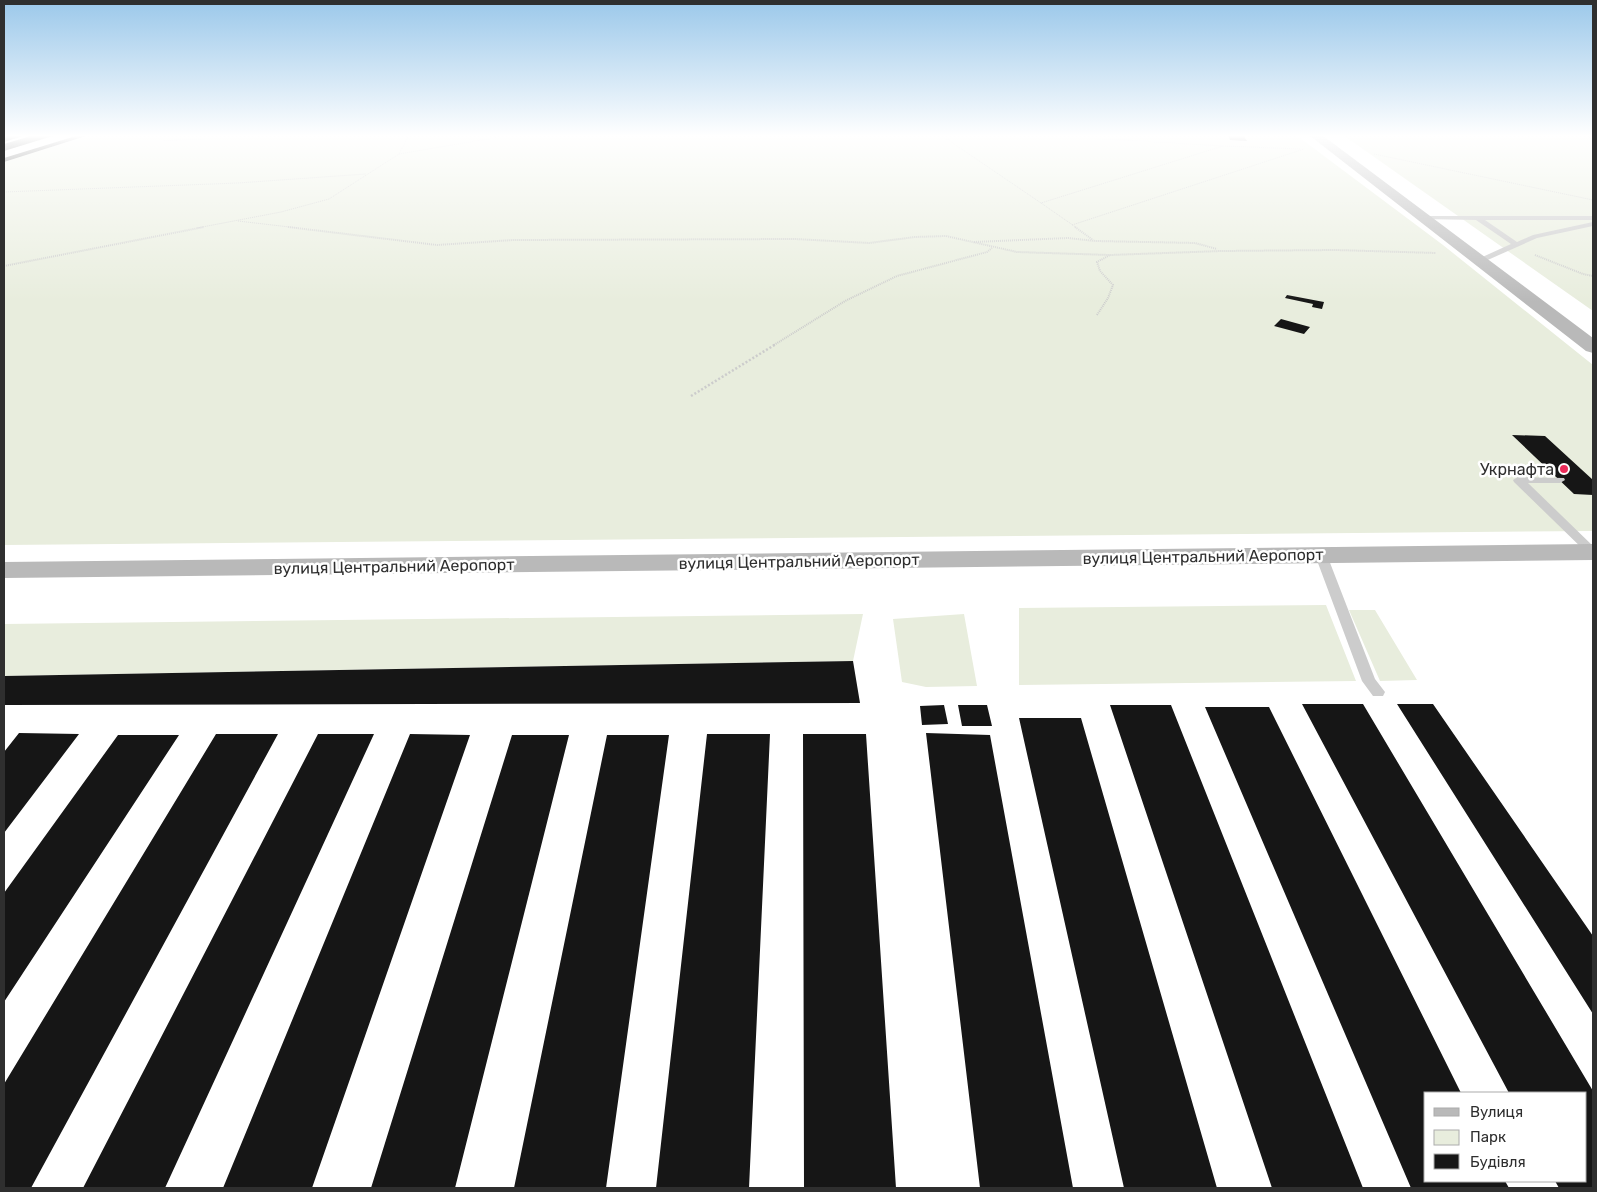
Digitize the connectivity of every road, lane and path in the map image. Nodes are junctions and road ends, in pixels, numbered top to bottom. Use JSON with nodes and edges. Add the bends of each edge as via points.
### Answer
{"nodes":[{"id":1,"x":40,"y":191,"type":"edge"},
{"id":2,"x":341,"y":191,"type":"edge"},
{"id":3,"x":1023,"y":191,"type":"edge"},
{"id":4,"x":1081,"y":191,"type":"edge"},
{"id":5,"x":1176,"y":191,"type":"edge"},
{"id":6,"x":1389,"y":191,"type":"edge"},
{"id":7,"x":1548,"y":191,"type":"edge"},
{"id":8,"x":4,"y":192,"type":"edge"},
{"id":9,"x":1593,"y":200,"type":"edge"},
{"id":10,"x":1041,"y":203,"type":"junction"},
{"id":11,"x":1425,"y":218,"type":"junction"},
{"id":12,"x":1478,"y":218,"type":"junction"},
{"id":13,"x":1593,"y":218,"type":"edge"},
{"id":14,"x":238,"y":221,"type":"junction"},
{"id":15,"x":1593,"y":224,"type":"edge"},
{"id":16,"x":1072,"y":225,"type":"junction"},
{"id":17,"x":969,"y":242,"type":"junction"},
{"id":18,"x":1095,"y":242,"type":"junction"},
{"id":19,"x":1517,"y":245,"type":"junction"},
{"id":20,"x":992,"y":248,"type":"junction"},
{"id":21,"x":1221,"y":251,"type":"junction"},
{"id":22,"x":1110,"y":254,"type":"junction"},
{"id":23,"x":1477,"y":258,"type":"junction"},
{"id":24,"x":4,"y":266,"type":"edge"},
{"id":25,"x":1593,"y":276,"type":"edge"},
{"id":26,"x":1097,"y":315,"type":"dead end"},
{"id":27,"x":1593,"y":347,"type":"edge"},
{"id":28,"x":691,"y":396,"type":"dead end"},
{"id":29,"x":1560,"y":480,"type":"dead end"},
{"id":30,"x":1593,"y":552,"type":"edge"},
{"id":31,"x":1321,"y":555,"type":"junction"},
{"id":32,"x":4,"y":570,"type":"edge"},
{"id":33,"x":1378,"y":692,"type":"dead end"}],
"edges":[{"from":1,"to":8,"type":"path"},
{"from":2,"to":14,"type":"path","via":[[329,198],[282,212]]},
{"from":3,"to":10,"type":"path"},
{"from":4,"to":10,"type":"path"},
{"from":5,"to":16,"type":"path"},
{"from":6,"to":11,"type":"main road"},
{"from":7,"to":9,"type":"path"},
{"from":10,"to":16,"type":"path"},
{"from":11,"to":12,"type":"lane"},
{"from":11,"to":23,"type":"main road"},
{"from":12,"to":13,"type":"lane"},
{"from":12,"to":19,"type":"lane"},
{"from":14,"to":17,"type":"path","via":[[437,245],[513,240],[795,239],[869,243],[946,236]]},
{"from":14,"to":24,"type":"path"},
{"from":15,"to":19,"type":"lane","via":[[1535,236]]},
{"from":16,"to":18,"type":"path"},
{"from":17,"to":18,"type":"path","via":[[1068,238]]},
{"from":17,"to":20,"type":"path"},
{"from":18,"to":21,"type":"path","via":[[1195,243]]},
{"from":19,"to":23,"type":"lane"},
{"from":19,"to":25,"type":"path"},
{"from":20,"to":22,"type":"path","via":[[1017,252]]},
{"from":20,"to":28,"type":"path","via":[[896,276],[853,296]]},
{"from":21,"to":22,"type":"path"},
{"from":21,"to":23,"type":"path","via":[[1336,250]]},
{"from":22,"to":26,"type":"path","via":[[1097,262],[1100,271],[1113,284]]},
{"from":23,"to":27,"type":"main road"},
{"from":29,"to":30,"type":"lane","via":[[1518,480]]},
{"from":30,"to":31,"type":"main road","name":"вулиця Центральний Аеропорт"},
{"from":31,"to":32,"type":"main road","name":"вулиця Центральний Аеропорт"},
{"from":31,"to":33,"type":"lane","via":[[1368,681]]}]}
